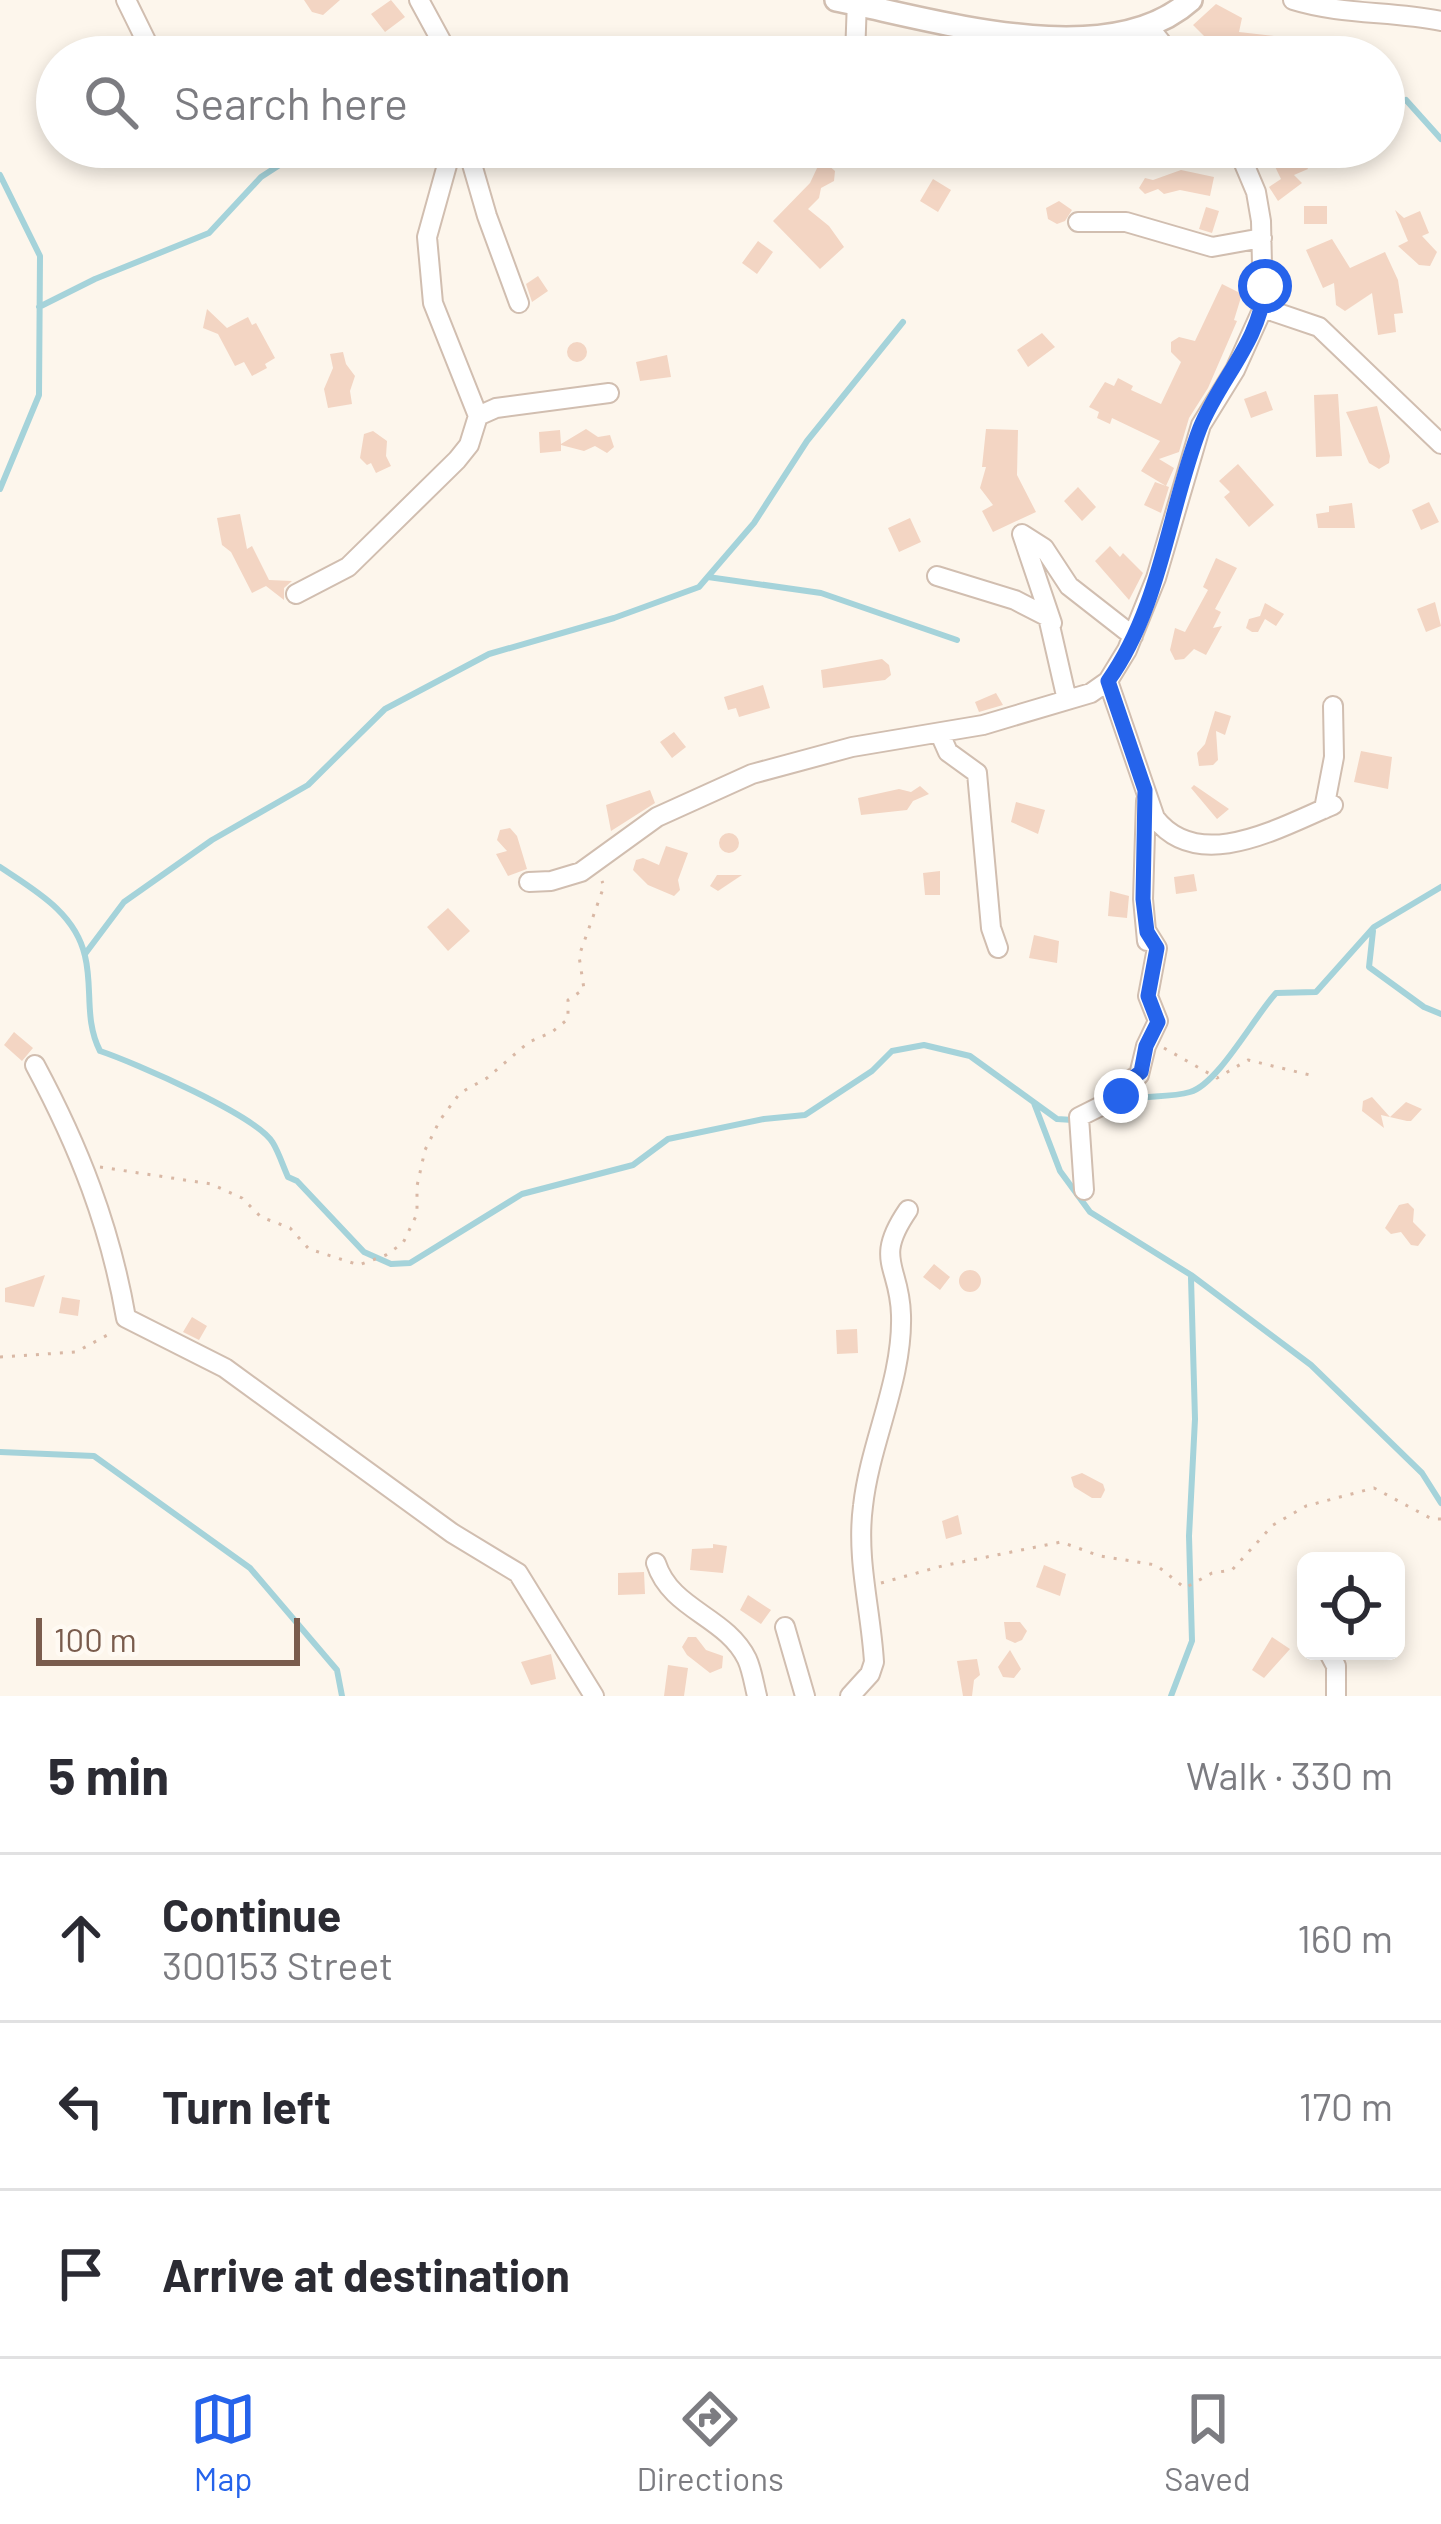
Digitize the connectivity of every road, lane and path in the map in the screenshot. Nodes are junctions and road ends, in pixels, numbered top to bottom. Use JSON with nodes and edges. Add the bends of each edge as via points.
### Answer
{"nodes":[{"id":1,"x":126,"y":0,"type":"edge"},
{"id":2,"x":418,"y":0,"type":"edge"},
{"id":3,"x":836,"y":0,"type":"edge"},
{"id":4,"x":1191,"y":0,"type":"edge"},
{"id":5,"x":1293,"y":0,"type":"edge"},
{"id":6,"x":858,"y":2,"type":"edge"},
{"id":7,"x":1441,"y":21,"type":"edge"},
{"id":8,"x":1149,"y":27,"type":"junction"},
{"id":9,"x":144,"y":36,"type":"edge"},
{"id":10,"x":438,"y":36,"type":"edge"},
{"id":11,"x":856,"y":36,"type":"edge"},
{"id":12,"x":1156,"y":36,"type":"edge"},
{"id":13,"x":446,"y":168,"type":"edge"},
{"id":14,"x":473,"y":168,"type":"edge"},
{"id":15,"x":1246,"y":168,"type":"edge"},
{"id":16,"x":1078,"y":222,"type":"dead end"},
{"id":17,"x":1262,"y":238,"type":"junction"},
{"id":18,"x":519,"y":303,"type":"dead end"},
{"id":19,"x":1263,"y":308,"type":"junction"},
{"id":20,"x":609,"y":393,"type":"dead end"},
{"id":21,"x":478,"y":416,"type":"junction"},
{"id":22,"x":1441,"y":444,"type":"edge"},
{"id":23,"x":937,"y":576,"type":"dead end"},
{"id":24,"x":296,"y":594,"type":"dead end"},
{"id":25,"x":1052,"y":623,"type":"junction"},
{"id":26,"x":1133,"y":636,"type":"junction"},
{"id":27,"x":1108,"y":681,"type":"junction"},
{"id":28,"x":1067,"y":700,"type":"junction"},
{"id":29,"x":1334,"y":706,"type":"dead end"},
{"id":30,"x":940,"y":734,"type":"junction"},
{"id":31,"x":1145,"y":790,"type":"junction"},
{"id":32,"x":595,"y":862,"type":"junction"},
{"id":33,"x":530,"y":882,"type":"dead end"},
{"id":34,"x":998,"y":948,"type":"dead end"},
{"id":35,"x":35,"y":1065,"type":"dead end"},
{"id":36,"x":1142,"y":1066,"type":"junction"},
{"id":37,"x":1315,"y":1076,"type":"dead end"},
{"id":38,"x":85,"y":1166,"type":"junction"},
{"id":39,"x":1084,"y":1190,"type":"dead end"},
{"id":40,"x":908,"y":1210,"type":"dead end"},
{"id":41,"x":133,"y":1321,"type":"junction"},
{"id":42,"x":0,"y":1357,"type":"edge"},
{"id":43,"x":1441,"y":1519,"type":"edge"},
{"id":44,"x":656,"y":1563,"type":"dead end"},
{"id":45,"x":866,"y":1604,"type":"junction"},
{"id":46,"x":785,"y":1628,"type":"dead end"},
{"id":47,"x":1333,"y":1660,"type":"edge"},
{"id":48,"x":594,"y":1696,"type":"edge"},
{"id":49,"x":758,"y":1696,"type":"edge"},
{"id":50,"x":805,"y":1696,"type":"edge"},
{"id":51,"x":850,"y":1696,"type":"edge"},
{"id":52,"x":1336,"y":1696,"type":"edge"}],
"edges":[{"from":1,"to":9,"type":"street"},
{"from":2,"to":10,"type":"street"},
{"from":3,"to":6,"type":"street"},
{"from":4,"to":8,"type":"street"},
{"from":5,"to":7,"type":"street"},
{"from":6,"to":8,"type":"street","via":[[1031,35]]},
{"from":6,"to":11,"type":"street"},
{"from":8,"to":12,"type":"street"},
{"from":13,"to":21,"type":"street","via":[[427,237],[433,303]]},
{"from":14,"to":18,"type":"street"},
{"from":15,"to":17,"type":"street"},
{"from":16,"to":17,"type":"street","via":[[1126,222],[1212,247]]},
{"from":17,"to":19,"type":"street"},
{"from":19,"to":22,"type":"street","via":[[1319,327]]},
{"from":19,"to":26,"type":"street","via":[[1201,425]]},
{"from":20,"to":21,"type":"street"},
{"from":21,"to":24,"type":"street","via":[[457,460],[349,567]]},
{"from":23,"to":25,"type":"street","via":[[1015,600]]},
{"from":25,"to":26,"type":"street","via":[[1022,534],[1044,548],[1069,586]]},
{"from":25,"to":28,"type":"street"},
{"from":26,"to":27,"type":"street"},
{"from":27,"to":28,"type":"street"},
{"from":27,"to":31,"type":"street"},
{"from":28,"to":30,"type":"street"},
{"from":29,"to":31,"type":"street","via":[[1329,807],[1232,842],[1195,844],[1162,826]]},
{"from":30,"to":32,"type":"street","via":[[752,774],[657,817]]},
{"from":30,"to":34,"type":"street","via":[[948,752],[976,773]]},
{"from":31,"to":36,"type":"street","via":[[1143,899],[1147,940],[1157,948],[1148,996],[1158,1022]]},
{"from":32,"to":33,"type":"street","via":[[568,877]]},
{"from":32,"to":38,"type":"path","via":[[604,886],[579,956],[584,988],[568,1000],[568,1019],[460,1093],[425,1150],[417,1214],[403,1243],[386,1255],[358,1264],[309,1249],[290,1228],[211,1184]]},
{"from":35,"to":38,"type":"street"},
{"from":36,"to":37,"type":"path","via":[[1156,1043],[1217,1078],[1248,1060]]},
{"from":36,"to":39,"type":"street","via":[[1124,1094],[1079,1117]]},
{"from":38,"to":41,"type":"street"},
{"from":40,"to":45,"type":"street","via":[[888,1252],[901,1316],[863,1500]]},
{"from":41,"to":42,"type":"path","via":[[76,1352]]},
{"from":41,"to":48,"type":"street","via":[[225,1368],[518,1573]]},
{"from":43,"to":45,"type":"path","via":[[1374,1488],[1306,1506],[1273,1525],[1232,1570],[1185,1588],[1156,1565],[1061,1542],[882,1582]]},
{"from":44,"to":49,"type":"street","via":[[674,1596],[746,1656]]},
{"from":45,"to":51,"type":"street","via":[[874,1663]]},
{"from":46,"to":50,"type":"street"},
{"from":47,"to":52,"type":"street"}]}
